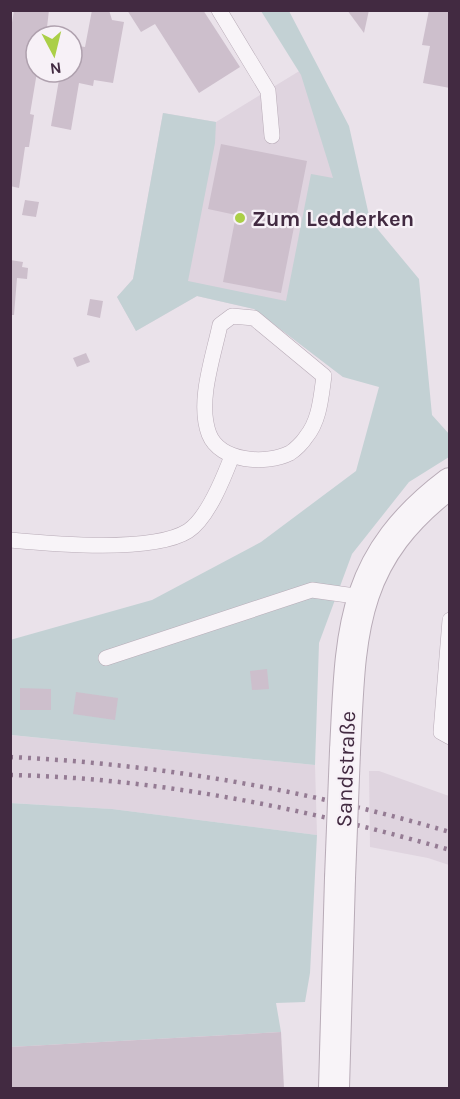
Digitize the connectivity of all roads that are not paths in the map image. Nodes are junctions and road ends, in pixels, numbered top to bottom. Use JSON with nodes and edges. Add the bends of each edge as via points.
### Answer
{"nodes":[{"id":1,"x":219,"y":10,"type":"edge"},
{"id":2,"x":272,"y":136,"type":"dead end"},
{"id":3,"x":232,"y":456,"type":"junction"},
{"id":4,"x":450,"y":483,"type":"edge"},
{"id":5,"x":10,"y":540,"type":"edge"},
{"id":6,"x":362,"y":597,"type":"junction"},
{"id":7,"x":450,"y":620,"type":"edge"},
{"id":8,"x":106,"y":658,"type":"dead end"},
{"id":9,"x":450,"y":737,"type":"edge"},
{"id":10,"x":334,"y":1089,"type":"edge"}],
"edges":[{"from":1,"to":2,"type":"lane","via":[[268,91]]},
{"from":3,"to":3,"type":"lane","via":[[270,459],[291,453],[308,436],[320,407],[324,376],[254,318],[232,316],[220,326],[208,381],[206,412],[209,434],[219,450]]},
{"from":3,"to":5,"type":"lane","via":[[218,494],[189,531],[149,543]]},
{"from":4,"to":6,"type":"street","name":"Sandstraße","via":[[412,516],[388,544]]},
{"from":6,"to":8,"type":"lane","via":[[312,590]]},
{"from":6,"to":10,"type":"street","name":"Sandstraße","bridge":true,"via":[[350,648]]},
{"from":7,"to":9,"type":"lane","via":[[441,732]]}]}
